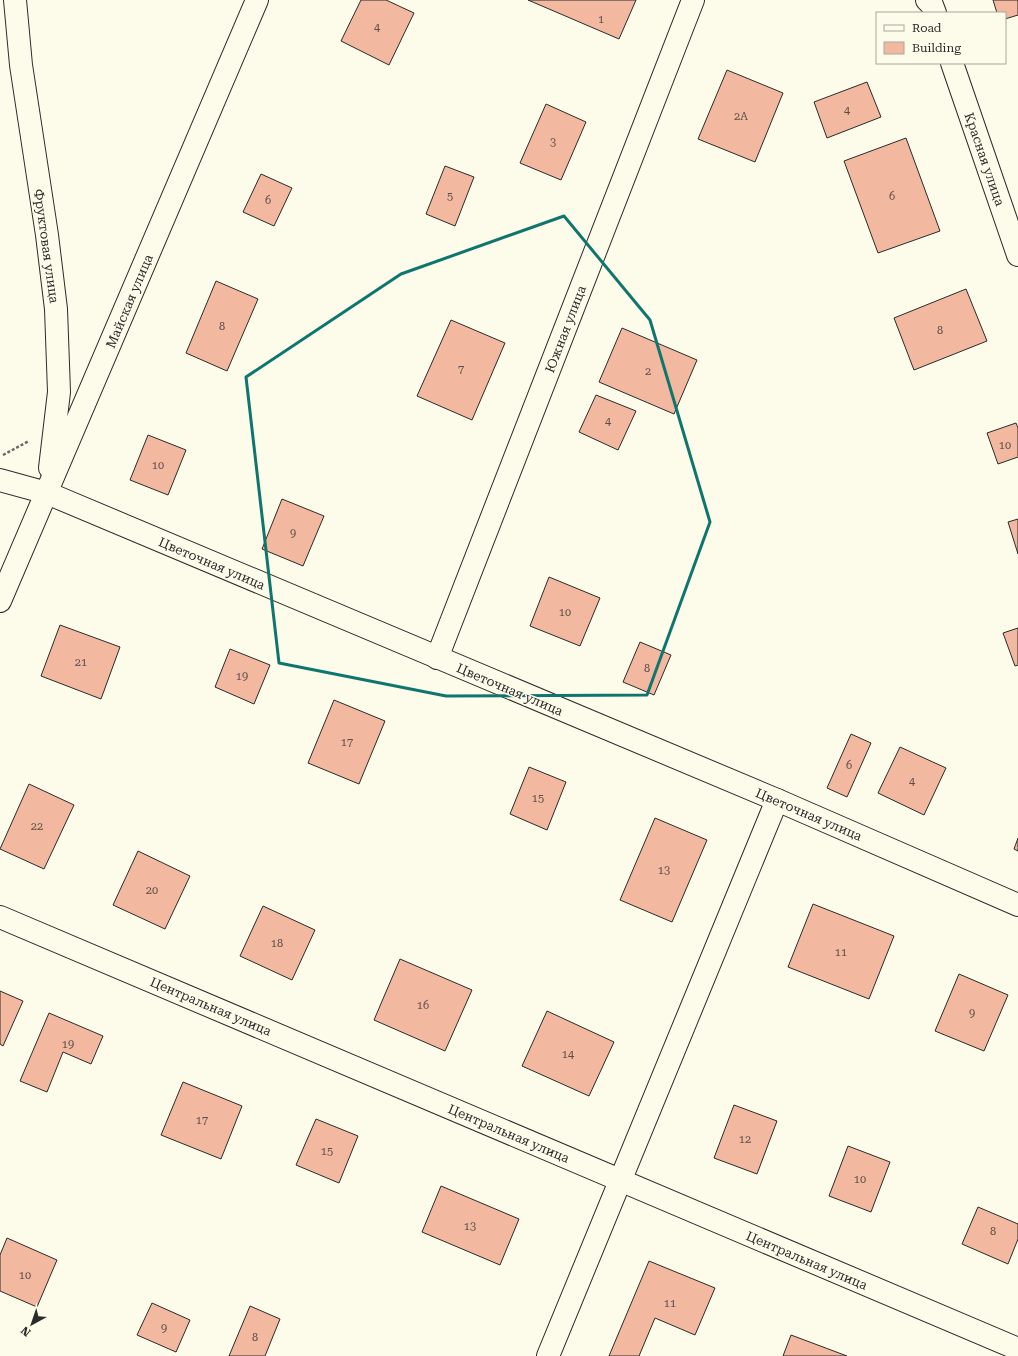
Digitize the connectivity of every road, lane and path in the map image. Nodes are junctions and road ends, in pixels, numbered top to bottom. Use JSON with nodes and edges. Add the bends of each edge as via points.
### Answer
{"nodes":[{"id":1,"x":15,"y":0,"type":"edge"},
{"id":2,"x":257,"y":0,"type":"edge"},
{"id":3,"x":694,"y":0,"type":"edge"},
{"id":4,"x":927,"y":0,"type":"edge"},
{"id":5,"x":935,"y":12,"type":"edge"},
{"id":6,"x":952,"y":64,"type":"edge"},
{"id":7,"x":1018,"y":255,"type":"edge"},
{"id":8,"x":0,"y":480,"type":"edge"},
{"id":9,"x":47,"y":493,"type":"junction"},
{"id":10,"x":0,"y":601,"type":"edge"},
{"id":11,"x":437,"y":658,"type":"junction"},
{"id":12,"x":777,"y":800,"type":"junction"},
{"id":13,"x":1018,"y":905,"type":"edge"},
{"id":14,"x":0,"y":917,"type":"edge"},
{"id":15,"x":622,"y":1181,"type":"junction"},
{"id":16,"x":1018,"y":1349,"type":"edge"},
{"id":17,"x":548,"y":1356,"type":"edge"}],
"edges":[{"from":1,"to":9,"type":"street","name":"Фруктовая улица","via":[[21,65],[56,309],[59,392]]},
{"from":2,"to":9,"type":"street","name":"Майская улица"},
{"from":3,"to":11,"type":"street","name":"Южная улица"},
{"from":4,"to":5,"type":"street"},
{"from":6,"to":7,"type":"street","name":"Красная улица"},
{"from":8,"to":9,"type":"street","name":"Цветочная улица"},
{"from":9,"to":10,"type":"street","name":"Майская улица"},
{"from":9,"to":11,"type":"street","name":"Цветочная улица"},
{"from":11,"to":12,"type":"street","name":"Цветочная улица"},
{"from":12,"to":13,"type":"street","name":"Цветочная улица"},
{"from":12,"to":15,"type":"street"},
{"from":14,"to":15,"type":"street","name":"Центральная улица"},
{"from":15,"to":16,"type":"street","name":"Центральная улица"},
{"from":15,"to":17,"type":"street"}]}
